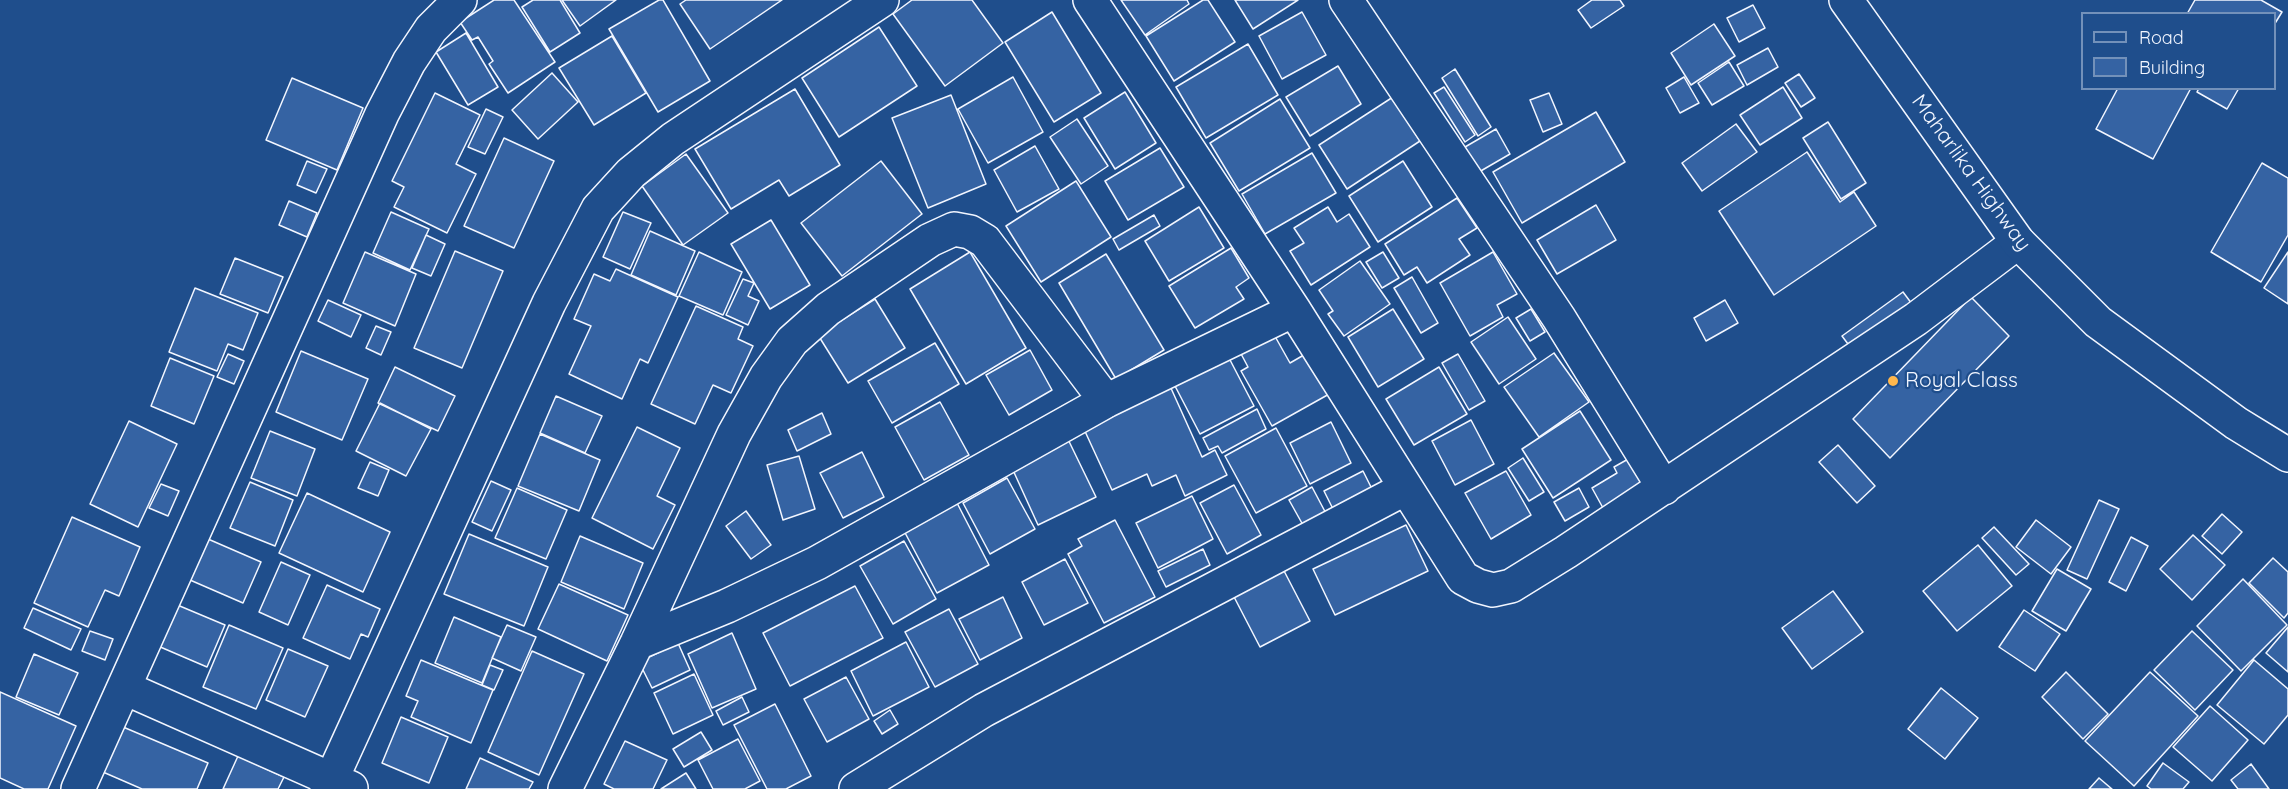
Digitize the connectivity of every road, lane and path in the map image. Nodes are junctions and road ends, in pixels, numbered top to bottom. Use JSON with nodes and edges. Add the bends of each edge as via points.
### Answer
{"nodes":[{"id":1,"x":460,"y":0,"type":"edge"},
{"id":2,"x":882,"y":0,"type":"edge"},
{"id":3,"x":1090,"y":0,"type":"edge"},
{"id":4,"x":1346,"y":0,"type":"edge"},
{"id":5,"x":1846,"y":0,"type":"edge"},
{"id":6,"x":2018,"y":242,"type":"junction"},
{"id":7,"x":1294,"y":310,"type":"junction"},
{"id":8,"x":1106,"y":401,"type":"junction"},
{"id":9,"x":2288,"y":455,"type":"edge"},
{"id":10,"x":1406,"y":488,"type":"junction"},
{"id":11,"x":1664,"y":488,"type":"junction"},
{"id":12,"x":637,"y":643,"type":"junction"},
{"id":13,"x":125,"y":688,"type":"junction"},
{"id":14,"x":337,"y":786,"type":"edge"},
{"id":15,"x":78,"y":789,"type":"edge"},
{"id":16,"x":565,"y":789,"type":"edge"},
{"id":17,"x":856,"y":789,"type":"edge"}],
"edges":[{"from":1,"to":13,"type":"street","via":[[431,29],[382,114]]},
{"from":2,"to":14,"type":"street","via":[[673,139],[631,173],[598,209],[549,303]]},
{"from":3,"to":7,"type":"street"},
{"from":4,"to":11,"type":"street","via":[[1559,318]]},
{"from":5,"to":6,"type":"street","name":"Maharlika Highway"},
{"from":6,"to":9,"type":"street","name":"Maharlika Highway","via":[[2098,322],[2236,423]]},
{"from":6,"to":11,"type":"street","via":[[1916,319]]},
{"from":7,"to":8,"type":"street"},
{"from":7,"to":10,"type":"street"},
{"from":8,"to":12,"type":"street","via":[[817,563]]},
{"from":8,"to":12,"type":"street","via":[[985,241],[954,229],[930,240],[828,309],[792,341],[766,377],[734,434]]},
{"from":10,"to":11,"type":"street","via":[[1463,578],[1493,590],[1520,580]]},
{"from":10,"to":17,"type":"street","via":[[984,710]]},
{"from":12,"to":16,"type":"street"},
{"from":13,"to":14,"type":"street"},
{"from":13,"to":15,"type":"street"}]}
